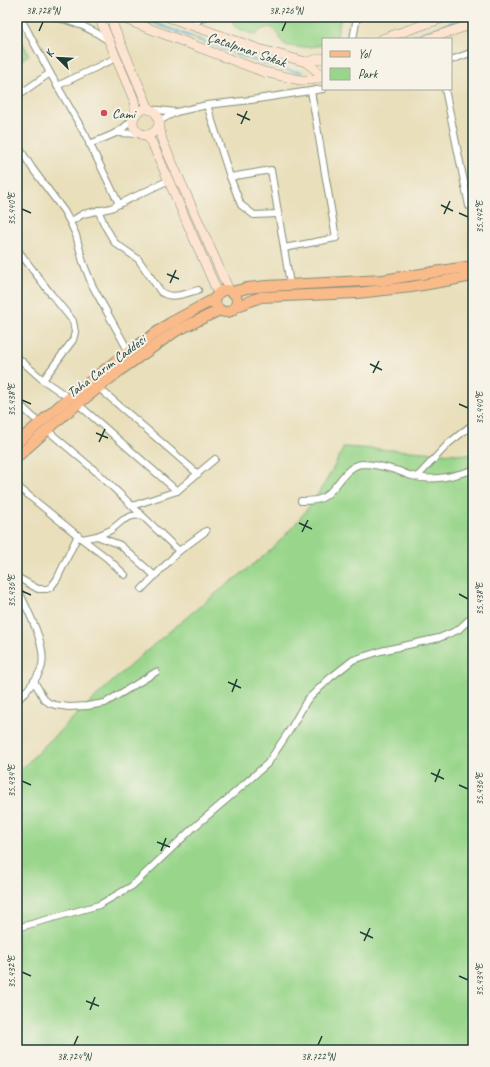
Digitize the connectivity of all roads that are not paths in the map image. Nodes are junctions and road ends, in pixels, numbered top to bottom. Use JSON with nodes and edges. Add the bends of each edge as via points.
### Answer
{"nodes":[{"id":1,"x":20,"y":17,"type":"edge"},
{"id":2,"x":54,"y":17,"type":"edge"},
{"id":3,"x":99,"y":17,"type":"edge"},
{"id":4,"x":113,"y":17,"type":"edge"},
{"id":5,"x":119,"y":17,"type":"edge"},
{"id":6,"x":168,"y":17,"type":"edge"},
{"id":7,"x":204,"y":17,"type":"edge"},
{"id":8,"x":357,"y":17,"type":"edge"},
{"id":9,"x":446,"y":17,"type":"edge"},
{"id":10,"x":473,"y":24,"type":"edge"},
{"id":11,"x":190,"y":25,"type":"junction"},
{"id":12,"x":353,"y":38,"type":"edge"},
{"id":13,"x":385,"y":38,"type":"edge"},
{"id":14,"x":431,"y":38,"type":"edge"},
{"id":15,"x":109,"y":41,"type":"junction"},
{"id":16,"x":473,"y":52,"type":"edge"},
{"id":17,"x":116,"y":58,"type":"junction"},
{"id":18,"x":322,"y":58,"type":"edge"},
{"id":19,"x":452,"y":60,"type":"edge"},
{"id":20,"x":306,"y":62,"type":"junction"},
{"id":21,"x":50,"y":73,"type":"junction"},
{"id":22,"x":322,"y":76,"type":"edge"},
{"id":23,"x":322,"y":77,"type":"edge"},
{"id":24,"x":57,"y":86,"type":"junction"},
{"id":25,"x":322,"y":89,"type":"edge"},
{"id":26,"x":445,"y":90,"type":"edge"},
{"id":27,"x":311,"y":91,"type":"junction"},
{"id":28,"x":17,"y":96,"type":"edge"},
{"id":29,"x":207,"y":105,"type":"junction"},
{"id":30,"x":149,"y":109,"type":"junction"},
{"id":31,"x":176,"y":112,"type":"junction"},
{"id":32,"x":135,"y":116,"type":"junction"},
{"id":33,"x":159,"y":121,"type":"junction"},
{"id":34,"x":116,"y":133,"type":"junction"},
{"id":35,"x":142,"y":134,"type":"junction"},
{"id":36,"x":17,"y":144,"type":"edge"},
{"id":37,"x":89,"y":144,"type":"junction"},
{"id":38,"x":230,"y":177,"type":"junction"},
{"id":39,"x":169,"y":180,"type":"junction"},
{"id":40,"x":119,"y":204,"type":"junction"},
{"id":41,"x":469,"y":206,"type":"dead end"},
{"id":42,"x":98,"y":210,"type":"junction"},
{"id":43,"x":278,"y":214,"type":"junction"},
{"id":44,"x":70,"y":222,"type":"junction"},
{"id":45,"x":284,"y":248,"type":"junction"},
{"id":46,"x":17,"y":249,"type":"edge"},
{"id":47,"x":473,"y":266,"type":"edge"},
{"id":48,"x":473,"y":276,"type":"edge"},
{"id":49,"x":290,"y":284,"type":"junction"},
{"id":50,"x":198,"y":290,"type":"dead end"},
{"id":51,"x":230,"y":291,"type":"junction"},
{"id":52,"x":217,"y":295,"type":"junction"},
{"id":53,"x":235,"y":307,"type":"junction"},
{"id":54,"x":220,"y":310,"type":"junction"},
{"id":55,"x":128,"y":352,"type":"junction"},
{"id":56,"x":17,"y":357,"type":"edge"},
{"id":57,"x":43,"y":380,"type":"junction"},
{"id":58,"x":99,"y":388,"type":"junction"},
{"id":59,"x":73,"y":401,"type":"junction"},
{"id":60,"x":17,"y":402,"type":"edge"},
{"id":61,"x":34,"y":418,"type":"dead end"},
{"id":62,"x":473,"y":424,"type":"edge"},
{"id":63,"x":47,"y":430,"type":"junction"},
{"id":64,"x":17,"y":443,"type":"edge"},
{"id":65,"x":17,"y":456,"type":"edge"},
{"id":66,"x":215,"y":459,"type":"dead end"},
{"id":67,"x":473,"y":470,"type":"edge"},
{"id":68,"x":198,"y":474,"type":"junction"},
{"id":69,"x":417,"y":477,"type":"junction"},
{"id":70,"x":17,"y":486,"type":"edge"},
{"id":71,"x":177,"y":490,"type":"junction"},
{"id":72,"x":301,"y":501,"type":"dead end"},
{"id":73,"x":132,"y":506,"type":"junction"},
{"id":74,"x":142,"y":515,"type":"junction"},
{"id":75,"x":206,"y":531,"type":"dead end"},
{"id":76,"x":97,"y":536,"type":"junction"},
{"id":77,"x":80,"y":537,"type":"junction"},
{"id":78,"x":179,"y":551,"type":"junction"},
{"id":79,"x":125,"y":575,"type":"dead end"},
{"id":80,"x":155,"y":576,"type":"junction"},
{"id":81,"x":17,"y":577,"type":"edge"},
{"id":82,"x":17,"y":588,"type":"edge"},
{"id":83,"x":142,"y":589,"type":"dead end"},
{"id":84,"x":25,"y":605,"type":"junction"},
{"id":85,"x":17,"y":609,"type":"edge"},
{"id":86,"x":473,"y":616,"type":"edge"},
{"id":87,"x":156,"y":672,"type":"dead end"},
{"id":88,"x":34,"y":681,"type":"junction"},
{"id":89,"x":17,"y":689,"type":"edge"},
{"id":90,"x":26,"y":693,"type":"junction"},
{"id":91,"x":17,"y":701,"type":"edge"},
{"id":92,"x":17,"y":928,"type":"edge"}],
"edges":[{"from":1,"to":21,"type":"street"},
{"from":2,"to":15,"type":"street","via":[[88,28]]},
{"from":3,"to":15,"type":"street"},
{"from":4,"to":30,"type":"street","via":[[115,30]]},
{"from":5,"to":23,"type":"street","name":"Çatalpınar Sokak","via":[[264,72],[300,80]]},
{"from":6,"to":11,"type":"street","name":"Çatalpınar Sokak"},
{"from":7,"to":11,"type":"street"},
{"from":8,"to":12,"type":"street"},
{"from":9,"to":13,"type":"street"},
{"from":10,"to":14,"type":"street"},
{"from":11,"to":20,"type":"street","name":"Çatalpınar Sokak"},
{"from":15,"to":17,"type":"street"},
{"from":16,"to":19,"type":"street"},
{"from":17,"to":24,"type":"street"},
{"from":17,"to":32,"type":"street","via":[[134,100]]},
{"from":18,"to":20,"type":"street"},
{"from":20,"to":22,"type":"street"},
{"from":21,"to":24,"type":"street"},
{"from":21,"to":28,"type":"street"},
{"from":24,"to":37,"type":"street"},
{"from":25,"to":27,"type":"street"},
{"from":26,"to":41,"type":"street"},
{"from":27,"to":29,"type":"street"},
{"from":27,"to":45,"type":"street","via":[[336,238]]},
{"from":29,"to":31,"type":"street"},
{"from":29,"to":38,"type":"street"},
{"from":30,"to":31,"type":"street"},
{"from":30,"to":32,"type":"street","via":[[141,110]]},
{"from":30,"to":33,"type":"street","via":[[156,113]]},
{"from":31,"to":33,"type":"street"},
{"from":32,"to":34,"type":"street"},
{"from":32,"to":35,"type":"street","via":[[135,128]]},
{"from":33,"to":35,"type":"street","via":[[154,132]]},
{"from":33,"to":51,"type":"street","via":[[162,140]]},
{"from":34,"to":35,"type":"street"},
{"from":34,"to":37,"type":"street"},
{"from":35,"to":39,"type":"street","via":[[148,137],[153,145]]},
{"from":36,"to":44,"type":"street"},
{"from":37,"to":40,"type":"street"},
{"from":38,"to":43,"type":"street","via":[[241,205],[254,215]]},
{"from":38,"to":43,"type":"street","via":[[271,170]]},
{"from":39,"to":40,"type":"street"},
{"from":39,"to":52,"type":"street"},
{"from":40,"to":42,"type":"street"},
{"from":42,"to":44,"type":"street","via":[[83,214]]},
{"from":42,"to":50,"type":"street","via":[[114,243],[138,259],[161,292],[176,296]]},
{"from":43,"to":45,"type":"street"},
{"from":44,"to":55,"type":"street","via":[[92,285]]},
{"from":45,"to":49,"type":"street"},
{"from":46,"to":57,"type":"street","via":[[71,318],[75,328],[73,340]]},
{"from":47,"to":49,"type":"main road","via":[[383,280]]},
{"from":48,"to":53,"type":"main road","via":[[364,292],[261,297]]},
{"from":49,"to":51,"type":"main road"},
{"from":51,"to":52,"type":"main road","via":[[223,290]]},
{"from":51,"to":53,"type":"main road","via":[[236,297]]},
{"from":52,"to":54,"type":"main road","via":[[216,304]]},
{"from":52,"to":55,"type":"main road","name":"Taha Carım Caddesi"},
{"from":53,"to":54,"type":"main road","via":[[227,312]]},
{"from":54,"to":58,"type":"main road","name":"Taha Carım Caddesi","via":[[176,332]]},
{"from":55,"to":59,"type":"main road","name":"Taha Carım Caddesi"},
{"from":56,"to":57,"type":"street"},
{"from":57,"to":59,"type":"street"},
{"from":58,"to":59,"type":"main road","name":"Taha Carım Caddesi"},
{"from":58,"to":68,"type":"street"},
{"from":59,"to":63,"type":"main road","name":"Taha Carım Caddesi"},
{"from":59,"to":64,"type":"main road","name":"Taha Carım Caddesi"},
{"from":59,"to":71,"type":"street"},
{"from":60,"to":61,"type":"street"},
{"from":62,"to":69,"type":"street"},
{"from":63,"to":65,"type":"main road","name":"Taha Carım Caddesi"},
{"from":63,"to":73,"type":"street"},
{"from":66,"to":68,"type":"street"},
{"from":67,"to":69,"type":"street","via":[[431,479]]},
{"from":68,"to":71,"type":"street"},
{"from":69,"to":72,"type":"street","via":[[384,467],[362,464],[351,468],[331,492],[322,498]]},
{"from":70,"to":77,"type":"street"},
{"from":71,"to":73,"type":"street"},
{"from":73,"to":74,"type":"street"},
{"from":74,"to":76,"type":"street","via":[[123,520],[111,530]]},
{"from":74,"to":78,"type":"street"},
{"from":75,"to":78,"type":"street"},
{"from":76,"to":77,"type":"street"},
{"from":76,"to":80,"type":"street","via":[[120,546]]},
{"from":77,"to":79,"type":"street"},
{"from":77,"to":81,"type":"street","via":[[57,579],[47,589],[38,589]]},
{"from":78,"to":80,"type":"street"},
{"from":80,"to":83,"type":"street"},
{"from":82,"to":84,"type":"street"},
{"from":84,"to":85,"type":"street"},
{"from":84,"to":88,"type":"street","via":[[38,634],[43,658]]},
{"from":86,"to":92,"type":"street","via":[[458,630],[439,638],[353,660],[307,700],[268,763],[192,829],[132,886],[99,905]]},
{"from":87,"to":88,"type":"street","via":[[105,703],[87,706],[68,707],[49,703]]},
{"from":88,"to":90,"type":"street"},
{"from":89,"to":90,"type":"street"},
{"from":90,"to":91,"type":"street"}]}
